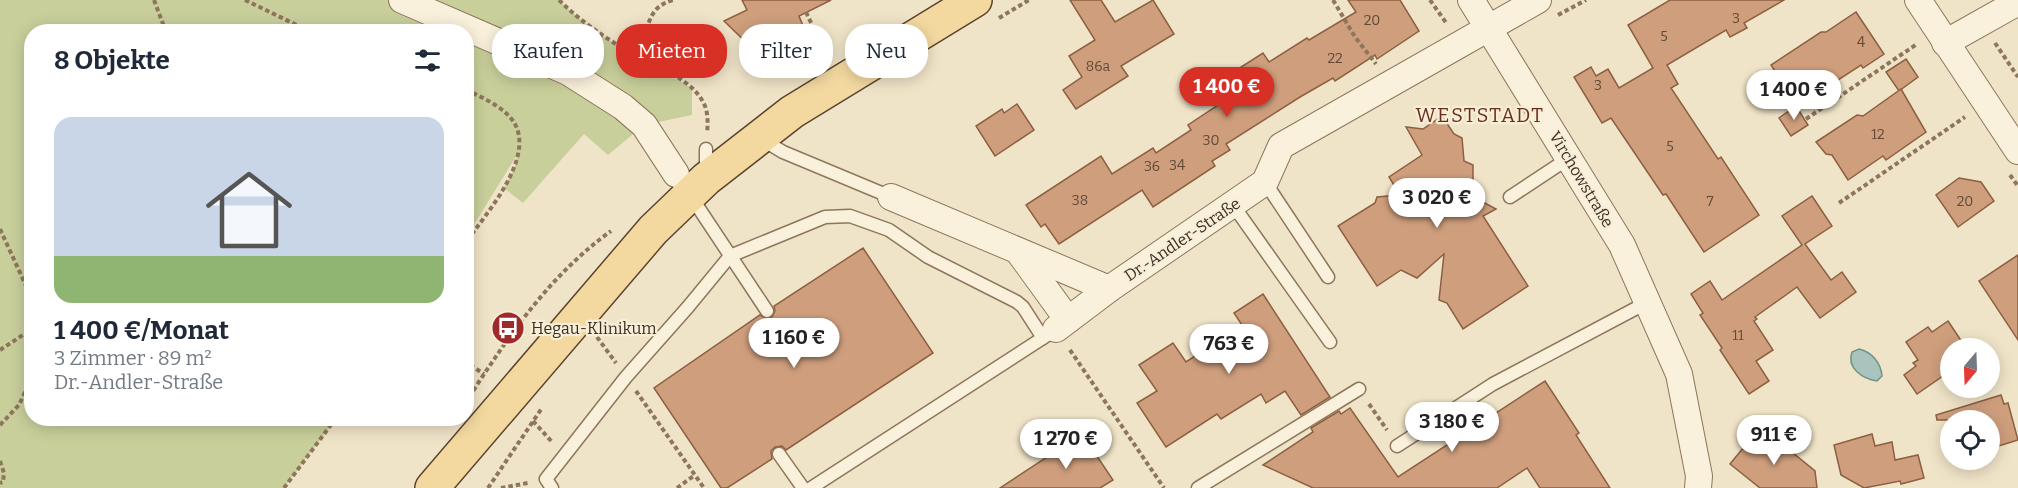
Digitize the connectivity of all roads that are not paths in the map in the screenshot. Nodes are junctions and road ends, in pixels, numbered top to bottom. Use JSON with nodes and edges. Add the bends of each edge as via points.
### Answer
{"nodes":[{"id":1,"x":402,"y":0,"type":"edge"},
{"id":2,"x":975,"y":0,"type":"edge"},
{"id":3,"x":1471,"y":0,"type":"edge"},
{"id":4,"x":1538,"y":0,"type":"edge"},
{"id":5,"x":1918,"y":0,"type":"edge"},
{"id":6,"x":2018,"y":2,"type":"edge"},
{"id":7,"x":457,"y":24,"type":"edge"},
{"id":8,"x":1489,"y":27,"type":"junction"},
{"id":9,"x":474,"y":31,"type":"edge"},
{"id":10,"x":1933,"y":43,"type":"junction"},
{"id":11,"x":758,"y":137,"type":"junction"},
{"id":12,"x":2018,"y":151,"type":"edge"},
{"id":13,"x":1569,"y":158,"type":"junction"},
{"id":14,"x":695,"y":174,"type":"junction"},
{"id":15,"x":1265,"y":183,"type":"junction"},
{"id":16,"x":891,"y":197,"type":"joint"},
{"id":17,"x":1510,"y":197,"type":"dead end"},
{"id":18,"x":1233,"y":205,"type":"junction"},
{"id":19,"x":1018,"y":251,"type":"junction"},
{"id":20,"x":730,"y":256,"type":"junction"},
{"id":21,"x":1328,"y":277,"type":"dead end"},
{"id":22,"x":1109,"y":289,"type":"junction"},
{"id":23,"x":1648,"y":302,"type":"junction"},
{"id":24,"x":767,"y":311,"type":"dead end"},
{"id":25,"x":1056,"y":329,"type":"junction"},
{"id":26,"x":1330,"y":342,"type":"dead end"},
{"id":27,"x":1359,"y":389,"type":"road end"},
{"id":28,"x":1397,"y":446,"type":"road end"},
{"id":29,"x":779,"y":454,"type":"dead end"},
{"id":30,"x":549,"y":484,"type":"edge"},
{"id":31,"x":432,"y":488,"type":"edge"},
{"id":32,"x":803,"y":488,"type":"edge"},
{"id":33,"x":811,"y":488,"type":"edge"},
{"id":34,"x":1198,"y":488,"type":"edge"},
{"id":35,"x":1698,"y":488,"type":"edge"}],
"edges":[{"from":1,"to":7,"type":"street"},
{"from":2,"to":11,"type":"main road"},
{"from":3,"to":8,"type":"street","name":"Virchowstraße"},
{"from":4,"to":8,"type":"street"},
{"from":5,"to":10,"type":"street"},
{"from":6,"to":10,"type":"street"},
{"from":8,"to":13,"type":"street","name":"Virchowstraße"},
{"from":8,"to":15,"type":"street","via":[[1281,146]]},
{"from":9,"to":14,"type":"street","via":[[568,72],[623,107]]},
{"from":10,"to":12,"type":"street"},
{"from":11,"to":14,"type":"main road"},
{"from":11,"to":16,"type":"lane","name":"Dr.-Andler-Straße","via":[[783,152]]},
{"from":13,"to":17,"type":"lane"},
{"from":13,"to":23,"type":"street","name":"Virchowstraße","via":[[1621,244]]},
{"from":14,"to":20,"type":"lane"},
{"from":14,"to":31,"type":"main road","via":[[653,230]]},
{"from":15,"to":18,"type":"street","name":"Dr.-Andler-Straße"},
{"from":15,"to":21,"type":"lane"},
{"from":16,"to":19,"type":"street","name":"Dr.-Andler-Straße"},
{"from":18,"to":22,"type":"street","name":"Dr.-Andler-Straße"},
{"from":18,"to":26,"type":"lane"},
{"from":19,"to":22,"type":"street","name":"Dr.-Andler-Straße"},
{"from":19,"to":25,"type":"street"},
{"from":20,"to":24,"type":"lane"},
{"from":20,"to":25,"type":"lane","via":[[825,217],[850,216],[889,230],[928,257],[1017,302]]},
{"from":20,"to":30,"type":"lane","via":[[626,377],[564,457]]},
{"from":22,"to":25,"type":"street"},
{"from":23,"to":28,"type":"lane","via":[[1493,384]]},
{"from":23,"to":35,"type":"street","name":"Virchowstraße","via":[[1679,374]]},
{"from":25,"to":33,"type":"lane"},
{"from":27,"to":34,"type":"lane"},
{"from":29,"to":32,"type":"lane"}]}
